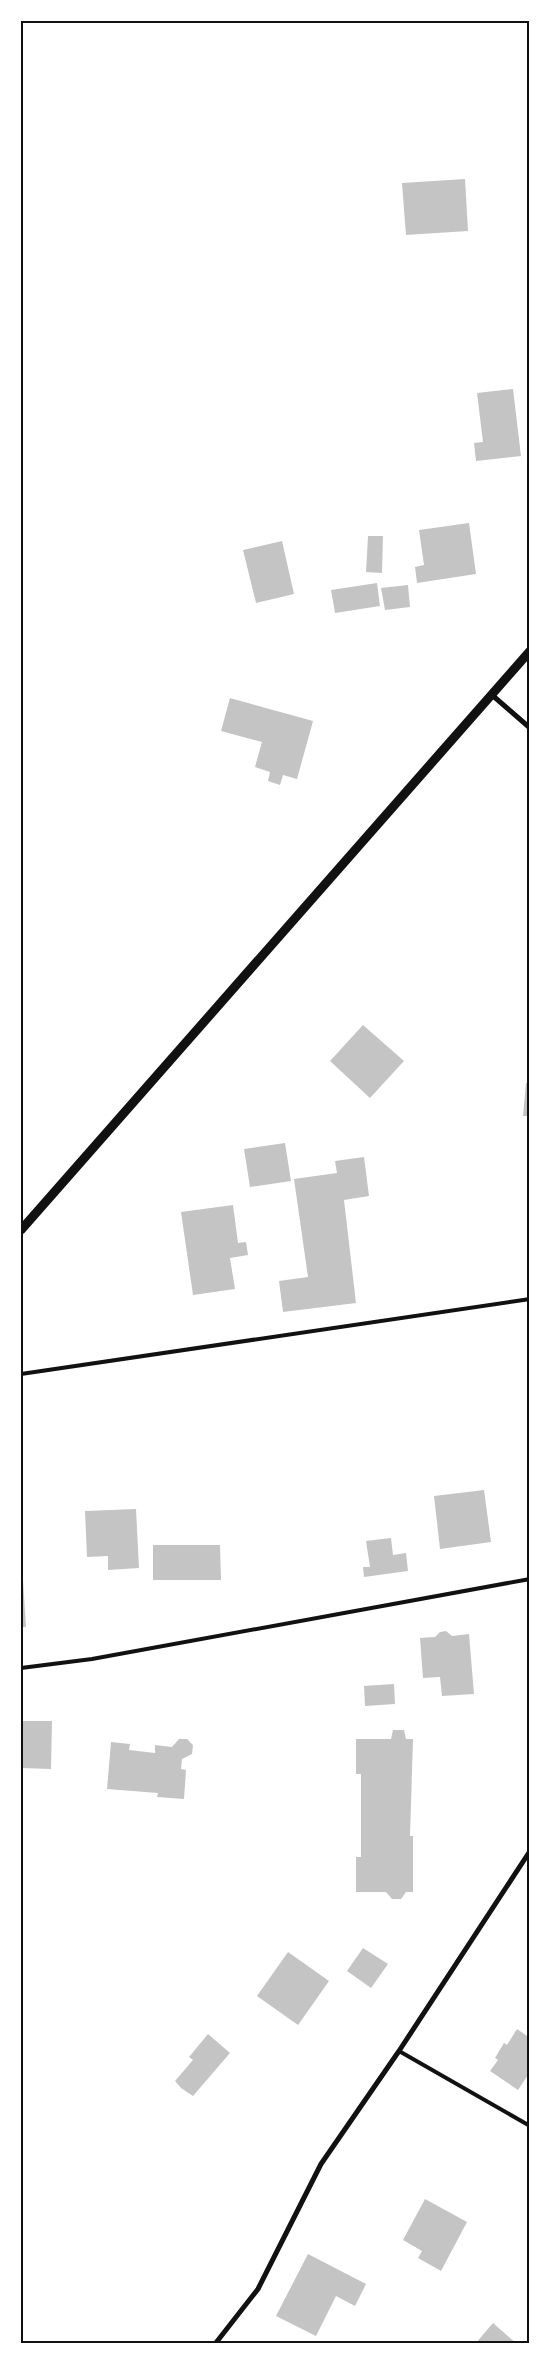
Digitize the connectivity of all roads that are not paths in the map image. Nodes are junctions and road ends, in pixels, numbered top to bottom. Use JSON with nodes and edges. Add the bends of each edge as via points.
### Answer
{"nodes":[{"id":1,"x":530,"y":651,"type":"edge"},
{"id":2,"x":492,"y":695,"type":"junction"},
{"id":3,"x":530,"y":728,"type":"edge"},
{"id":4,"x":21,"y":1230,"type":"edge"},
{"id":5,"x":530,"y":1299,"type":"edge"},
{"id":6,"x":21,"y":1374,"type":"edge"},
{"id":7,"x":530,"y":1579,"type":"edge"},
{"id":8,"x":21,"y":1668,"type":"edge"},
{"id":9,"x":530,"y":1851,"type":"edge"},
{"id":10,"x":398,"y":2051,"type":"junction"},
{"id":11,"x":530,"y":2126,"type":"edge"},
{"id":12,"x":216,"y":2344,"type":"edge"}],
"edges":[{"from":1,"to":2,"type":"street"},
{"from":2,"to":3,"type":"street"},
{"from":2,"to":4,"type":"street"},
{"from":5,"to":6,"type":"lane"},
{"from":7,"to":8,"type":"lane","via":[[92,1659]]},
{"from":9,"to":10,"type":"street"},
{"from":10,"to":11,"type":"lane"},
{"from":10,"to":12,"type":"street","via":[[321,2164],[258,2290]]}]}
